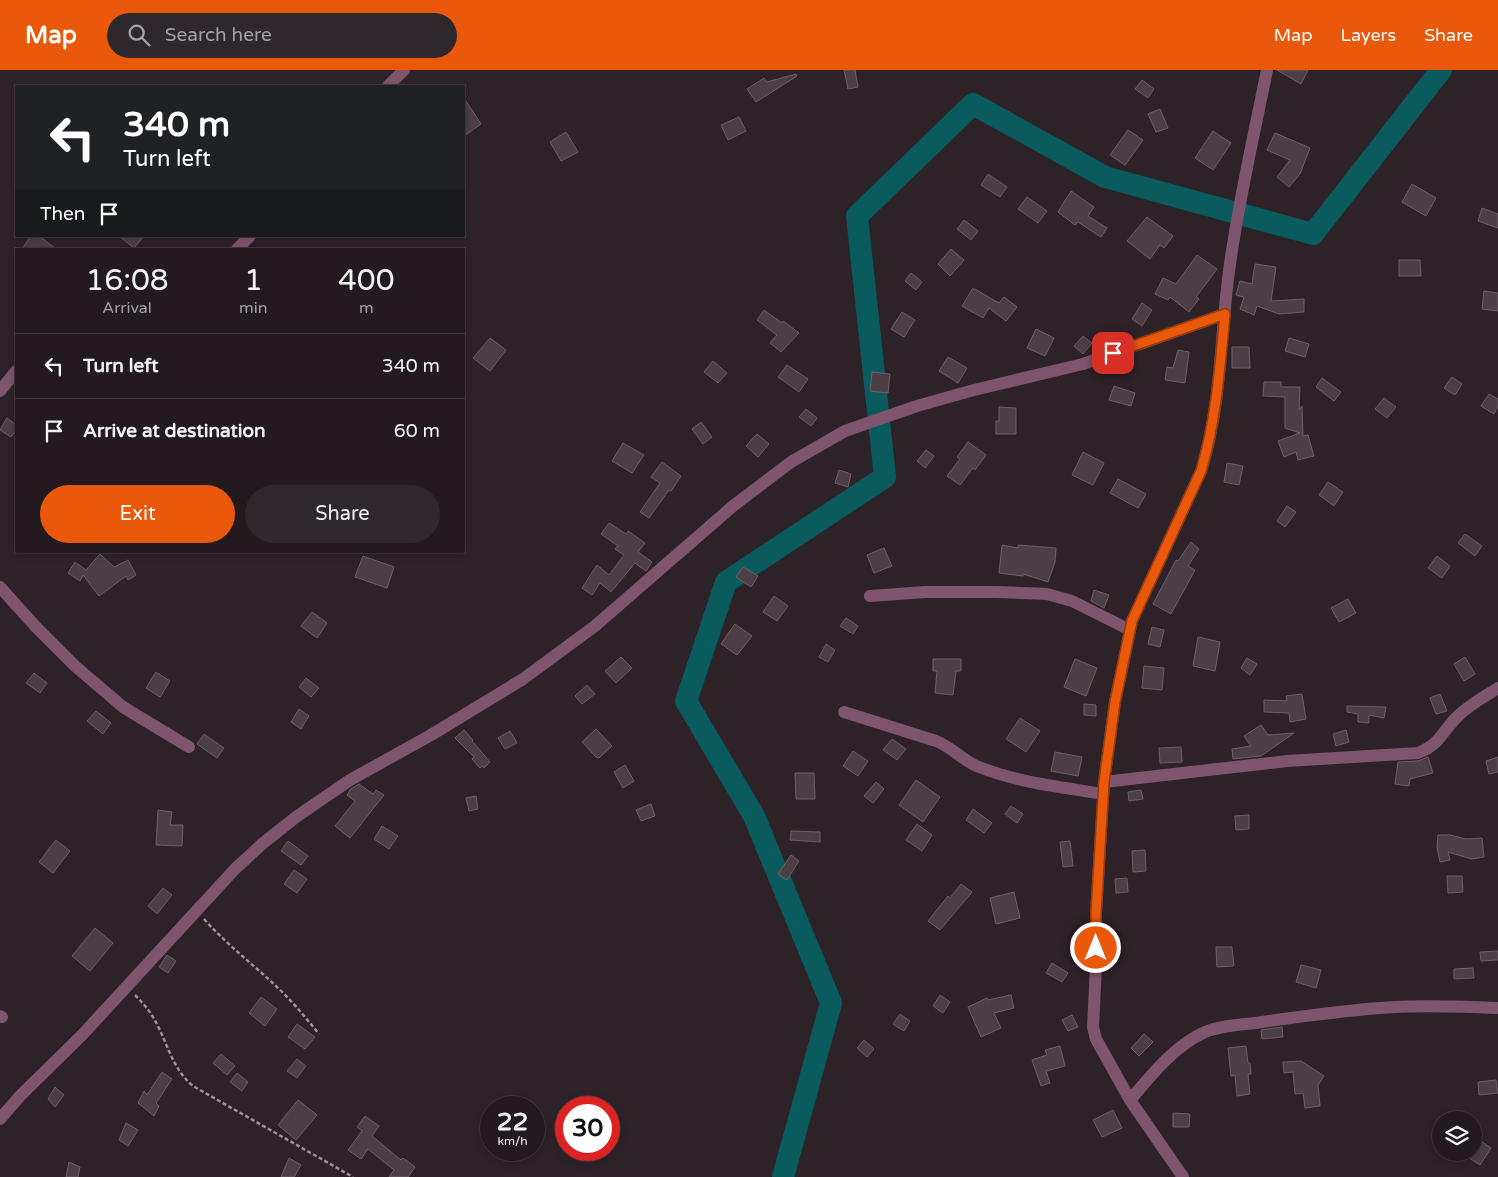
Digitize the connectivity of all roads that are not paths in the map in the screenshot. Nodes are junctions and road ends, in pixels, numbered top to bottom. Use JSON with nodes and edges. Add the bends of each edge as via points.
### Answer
{"nodes":[{"id":1,"x":404,"y":70,"type":"edge"},
{"id":2,"x":1267,"y":70,"type":"edge"},
{"id":3,"x":389,"y":85,"type":"edge"},
{"id":4,"x":249,"y":237,"type":"edge"},
{"id":5,"x":239,"y":248,"type":"edge"},
{"id":6,"x":1225,"y":314,"type":"junction"},
{"id":7,"x":15,"y":372,"type":"edge"},
{"id":8,"x":0,"y":391,"type":"edge"},
{"id":9,"x":0,"y":587,"type":"edge"},
{"id":10,"x":870,"y":596,"type":"dead end"},
{"id":11,"x":1130,"y":630,"type":"junction"},
{"id":12,"x":1498,"y":688,"type":"edge"},
{"id":13,"x":844,"y":712,"type":"dead end"},
{"id":14,"x":189,"y":747,"type":"dead end"},
{"id":15,"x":1104,"y":788,"type":"junction"},
{"id":16,"x":1498,"y":1008,"type":"edge"},
{"id":17,"x":1130,"y":1100,"type":"junction"},
{"id":18,"x":0,"y":1119,"type":"edge"},
{"id":19,"x":1183,"y":1177,"type":"edge"}],
"edges":[{"from":1,"to":3,"type":"street"},
{"from":2,"to":6,"type":"street","via":[[1240,203]]},
{"from":4,"to":5,"type":"street"},
{"from":6,"to":11,"type":"street","via":[[1209,446],[1201,471]]},
{"from":6,"to":18,"type":"street","via":[[1083,364],[974,390],[845,430],[791,462],[733,506],[595,626],[523,678],[432,735],[350,780],[262,844]]},
{"from":7,"to":8,"type":"street"},
{"from":9,"to":14,"type":"street","via":[[35,626],[123,707]]},
{"from":10,"to":11,"type":"street","via":[[925,592],[1047,594],[1072,601]]},
{"from":11,"to":15,"type":"street","via":[[1115,702]]},
{"from":12,"to":15,"type":"street","via":[[1457,716],[1431,747],[1418,753],[1287,761]]},
{"from":13,"to":15,"type":"street","via":[[936,740],[968,762],[1020,780]]},
{"from":15,"to":17,"type":"street","via":[[1093,1027],[1101,1051]]},
{"from":16,"to":17,"type":"street","via":[[1394,1007],[1218,1028],[1191,1039],[1162,1064]]},
{"from":17,"to":19,"type":"street"}]}
